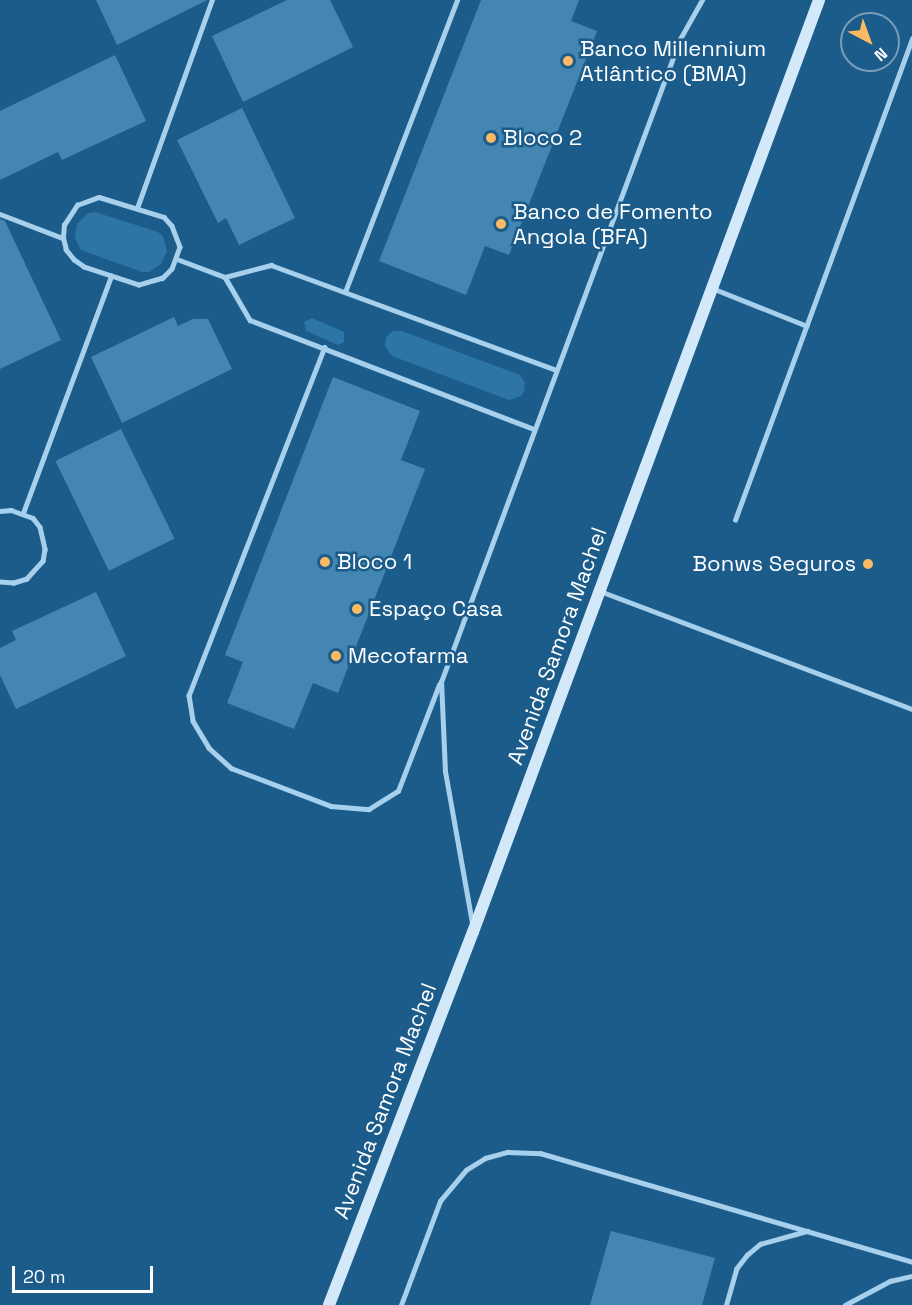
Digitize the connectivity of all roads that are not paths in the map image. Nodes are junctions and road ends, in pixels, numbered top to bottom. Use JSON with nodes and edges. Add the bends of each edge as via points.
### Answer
{"nodes":[{"id":1,"x":212,"y":0,"type":"edge"},
{"id":2,"x":457,"y":0,"type":"edge"},
{"id":3,"x":702,"y":0,"type":"edge"},
{"id":4,"x":819,"y":0,"type":"edge"},
{"id":5,"x":912,"y":39,"type":"edge"},
{"id":6,"x":137,"y":208,"type":"junction"},
{"id":7,"x":0,"y":214,"type":"edge"},
{"id":8,"x":63,"y":238,"type":"junction"},
{"id":9,"x":177,"y":259,"type":"junction"},
{"id":10,"x":111,"y":276,"type":"junction"},
{"id":11,"x":225,"y":277,"type":"junction"},
{"id":12,"x":712,"y":288,"type":"junction"},
{"id":13,"x":345,"y":292,"type":"junction"},
{"id":14,"x":807,"y":326,"type":"junction"},
{"id":15,"x":325,"y":347,"type":"junction"},
{"id":16,"x":556,"y":370,"type":"junction"},
{"id":17,"x":534,"y":429,"type":"junction"},
{"id":18,"x":0,"y":511,"type":"edge"},
{"id":19,"x":22,"y":513,"type":"junction"},
{"id":20,"x":735,"y":520,"type":"dead end"},
{"id":21,"x":0,"y":582,"type":"edge"},
{"id":22,"x":600,"y":591,"type":"junction"},
{"id":23,"x":441,"y":682,"type":"junction"},
{"id":24,"x":912,"y":709,"type":"edge"},
{"id":25,"x":473,"y":932,"type":"junction"},
{"id":26,"x":807,"y":1231,"type":"junction"},
{"id":27,"x":912,"y":1262,"type":"edge"},
{"id":28,"x":912,"y":1276,"type":"edge"},
{"id":29,"x":329,"y":1305,"type":"edge"},
{"id":30,"x":401,"y":1305,"type":"edge"},
{"id":31,"x":726,"y":1305,"type":"edge"},
{"id":32,"x":845,"y":1305,"type":"edge"}],
"edges":[{"from":1,"to":6,"type":"lane"},
{"from":2,"to":13,"type":"lane"},
{"from":3,"to":16,"type":"lane","via":[[680,39]]},
{"from":4,"to":12,"type":"main road","name":"Avenida Samora Machel"},
{"from":5,"to":14,"type":"lane"},
{"from":6,"to":8,"type":"lane","via":[[111,199],[88,200],[69,214]]},
{"from":6,"to":9,"type":"lane","via":[[164,217],[172,225],[180,248]]},
{"from":7,"to":8,"type":"lane"},
{"from":8,"to":10,"type":"lane","via":[[74,260]]},
{"from":9,"to":10,"type":"lane","via":[[163,278],[151,283],[139,285]]},
{"from":9,"to":11,"type":"lane"},
{"from":10,"to":19,"type":"lane"},
{"from":11,"to":13,"type":"lane","via":[[270,265]]},
{"from":11,"to":15,"type":"lane","via":[[250,320]]},
{"from":12,"to":14,"type":"lane"},
{"from":12,"to":22,"type":"main road","name":"Avenida Samora Machel"},
{"from":13,"to":16,"type":"lane"},
{"from":14,"to":20,"type":"lane"},
{"from":15,"to":17,"type":"lane"},
{"from":15,"to":23,"type":"lane","via":[[189,695],[193,721],[209,748],[231,768],[331,806],[369,809],[398,790]]},
{"from":16,"to":17,"type":"lane"},
{"from":17,"to":23,"type":"lane"},
{"from":18,"to":19,"type":"lane"},
{"from":19,"to":21,"type":"lane","via":[[40,527],[44,538],[43,561],[27,579]]},
{"from":22,"to":24,"type":"lane"},
{"from":22,"to":25,"type":"main road","name":"Avenida Samora Machel"},
{"from":23,"to":25,"type":"lane","via":[[445,772]]},
{"from":25,"to":29,"type":"main road","name":"Avenida Samora Machel"},
{"from":26,"to":27,"type":"lane"},
{"from":26,"to":30,"type":"lane","via":[[540,1153],[507,1152],[485,1158],[466,1170],[440,1201]]},
{"from":26,"to":31,"type":"lane","via":[[760,1244],[747,1255],[736,1269]]},
{"from":28,"to":32,"type":"lane","via":[[890,1281]]}]}
